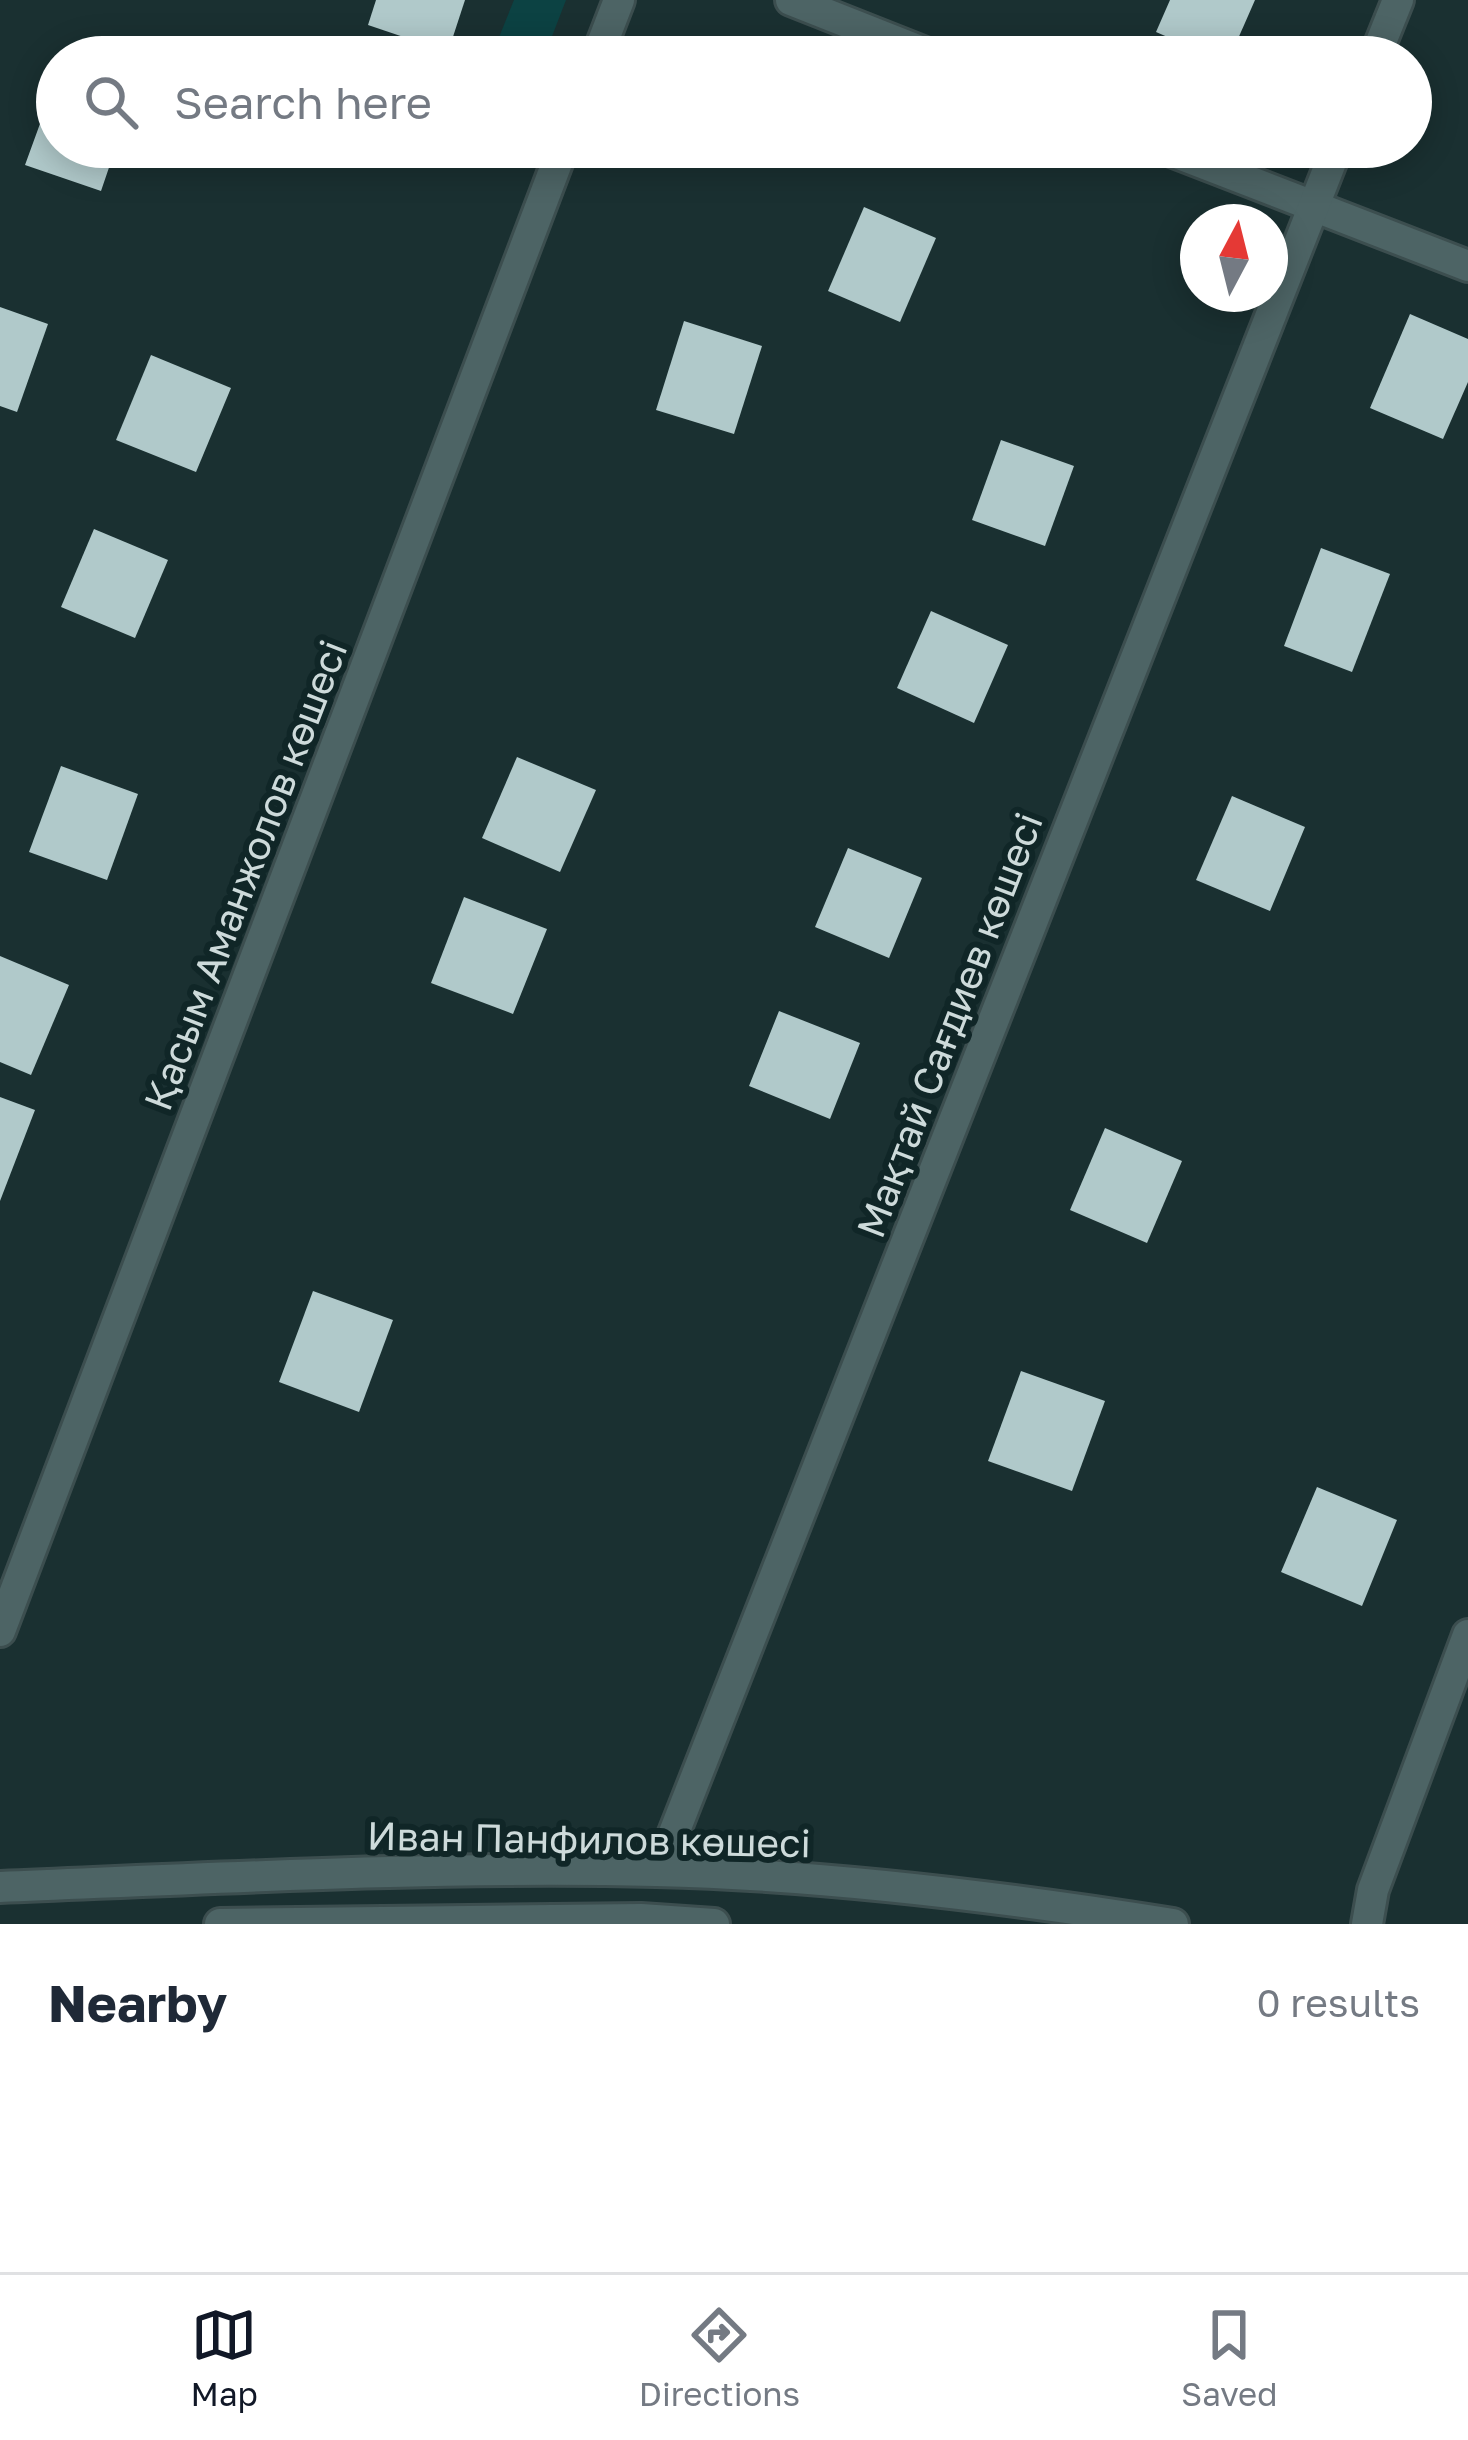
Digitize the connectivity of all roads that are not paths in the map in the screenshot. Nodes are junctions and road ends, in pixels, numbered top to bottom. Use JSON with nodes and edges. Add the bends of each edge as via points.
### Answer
{"nodes":[{"id":1,"x":619,"y":0,"type":"edge"},
{"id":2,"x":791,"y":0,"type":"edge"},
{"id":3,"x":1398,"y":0,"type":"edge"},
{"id":4,"x":605,"y":36,"type":"edge"},
{"id":5,"x":881,"y":36,"type":"edge"},
{"id":6,"x":1383,"y":36,"type":"edge"},
{"id":7,"x":555,"y":168,"type":"edge"},
{"id":8,"x":1214,"y":168,"type":"edge"},
{"id":9,"x":1328,"y":168,"type":"edge"},
{"id":10,"x":1312,"y":207,"type":"junction"},
{"id":11,"x":1468,"y":266,"type":"edge"},
{"id":12,"x":0,"y":1631,"type":"edge"},
{"id":13,"x":1468,"y":1635,"type":"edge"},
{"id":14,"x":659,"y":1871,"type":"junction"},
{"id":15,"x":0,"y":1887,"type":"edge"},
{"id":16,"x":220,"y":1924,"type":"edge"},
{"id":17,"x":714,"y":1924,"type":"edge"},
{"id":18,"x":1173,"y":1924,"type":"edge"},
{"id":19,"x":1366,"y":1924,"type":"edge"}],
"edges":[{"from":1,"to":4,"type":"street"},
{"from":2,"to":5,"type":"street"},
{"from":3,"to":6,"type":"street"},
{"from":7,"to":12,"type":"street","name":"Қасым Аманжолов көшесі"},
{"from":8,"to":10,"type":"street"},
{"from":9,"to":10,"type":"street","name":"Мақтай Сағдиев көшесі"},
{"from":10,"to":11,"type":"street"},
{"from":10,"to":14,"type":"street","name":"Мақтай Сағдиев көшесі"},
{"from":13,"to":19,"type":"street"},
{"from":14,"to":15,"type":"street","name":"Иван Панфилов көшесі"},
{"from":14,"to":18,"type":"street","name":"Иван Панфилов көшесі","via":[[863,1886]]},
{"from":16,"to":17,"type":"street","name":"Иван Панфилов көшесі"}]}
